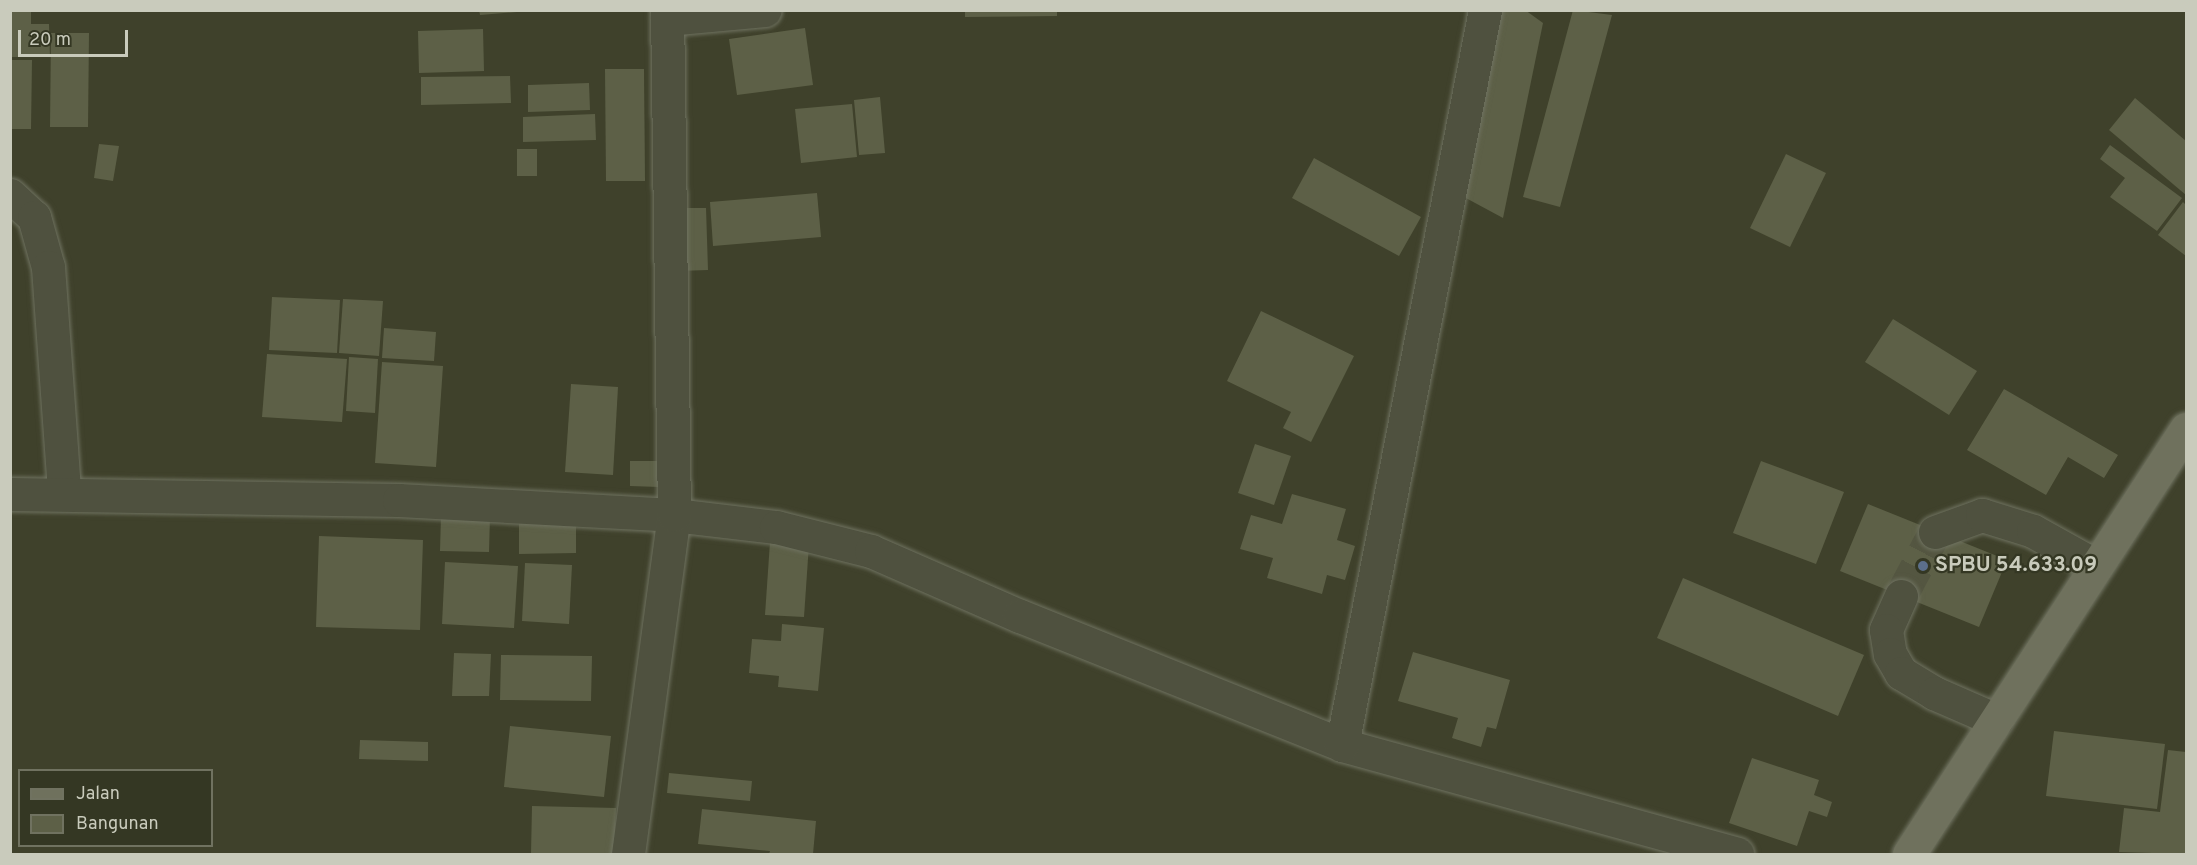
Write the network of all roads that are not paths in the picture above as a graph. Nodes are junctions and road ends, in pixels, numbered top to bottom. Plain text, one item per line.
1 (765, 10) edge
2 (1485, 10) edge
3 (667, 15) edge
4 (10, 195) edge
5 (2187, 429) edge
6 (64, 492) junction
7 (10, 494) edge
8 (674, 515) junction
9 (1935, 532) tunnel mouth
10 (2096, 566) junction
11 (1900, 596) tunnel mouth
12 (1996, 720) junction
13 (1342, 745) junction
14 (628, 855) edge
15 (1737, 855) edge
16 (1909, 855) edge

1 - 3 street
2 - 13 street
3 - 8 street
4 - 6 street
5 - 10 main road
6 - 7 street
6 - 8 street
8 - 13 street
8 - 14 street
9 - 10 street
10 - 12 main road
11 - 12 street
12 - 16 main road
13 - 15 street

